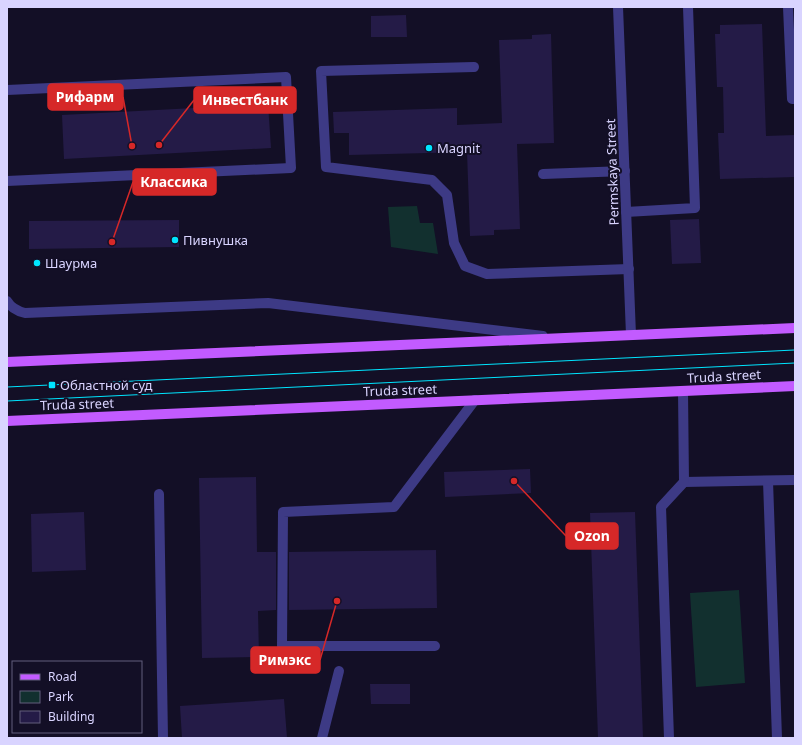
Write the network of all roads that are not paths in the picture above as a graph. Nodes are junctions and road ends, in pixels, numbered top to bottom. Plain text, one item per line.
1 (618, 7) edge
2 (688, 7) edge
3 (788, 7) edge
4 (474, 67) dead end
5 (7, 90) edge
6 (795, 99) edge
7 (625, 171) junction
8 (543, 174) dead end
9 (7, 181) edge
10 (626, 212) junction
11 (629, 269) junction
12 (7, 301) edge
13 (795, 328) edge
14 (632, 335) junction
15 (563, 338) junction
16 (7, 362) edge
17 (795, 386) edge
18 (683, 391) junction
19 (475, 400) junction
20 (7, 420) edge
21 (795, 480) edge
22 (768, 481) junction
23 (684, 482) junction
24 (159, 494) dead end
25 (435, 646) dead end
26 (339, 671) dead end
27 (163, 738) edge
28 (322, 738) edge
29 (669, 738) edge
30 (776, 738) edge

1 - 7 street, Permskaya Street
2 - 10 street
3 - 6 street
4 - 11 street
5 - 9 street
7 - 8 street
7 - 10 street, Permskaya Street
10 - 11 street, Permskaya Street
11 - 14 street, Permskaya Street
12 - 15 street
13 - 14 main road
14 - 15 main road
15 - 16 main road
17 - 18 main road, Truda street
18 - 19 main road, Truda street
18 - 23 street
19 - 20 main road, Truda street
19 - 25 street
21 - 22 street
22 - 23 street
22 - 30 street
23 - 29 street
24 - 27 street
26 - 28 street

